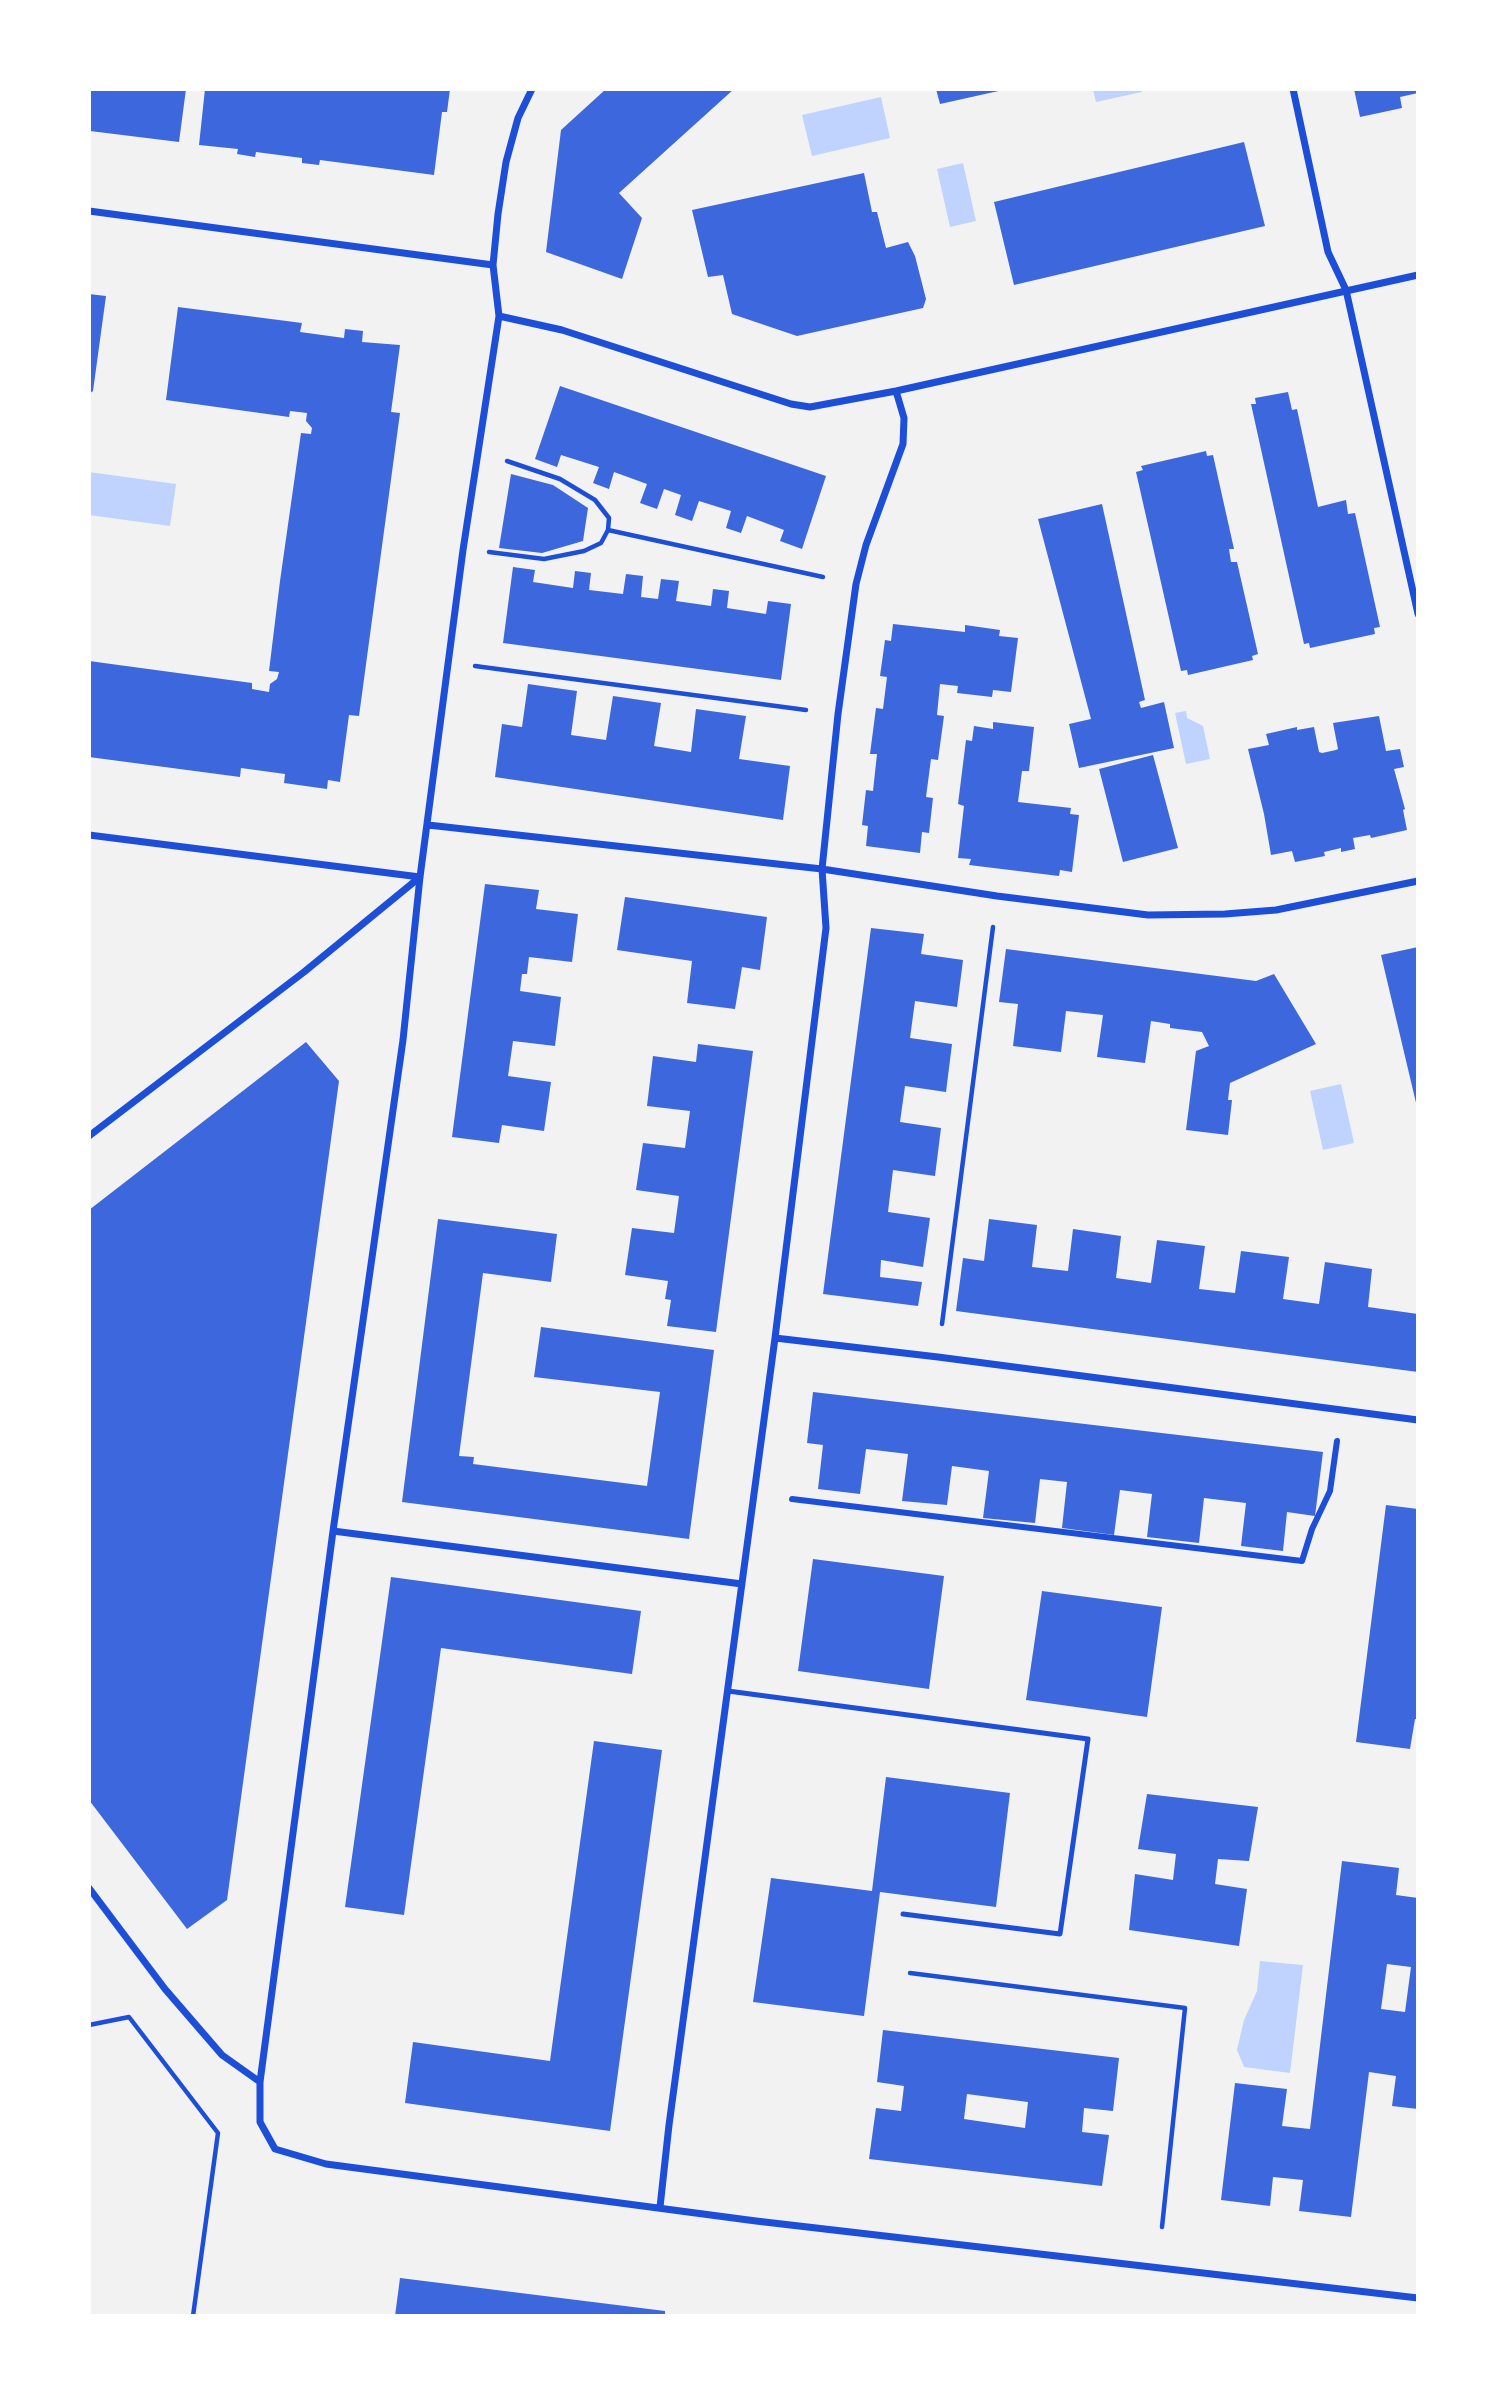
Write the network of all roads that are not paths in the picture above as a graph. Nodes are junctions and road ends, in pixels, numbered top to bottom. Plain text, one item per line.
1 (532, 89) edge
2 (1293, 89) edge
3 (89, 211) edge
4 (493, 265) junction
5 (1418, 275) edge
6 (1346, 290) junction
7 (499, 316) junction
8 (896, 391) junction
9 (1418, 614) edge
10 (428, 825) junction
11 (89, 835) edge
12 (822, 869) junction
13 (420, 877) junction
14 (1418, 881) edge
15 (89, 1136) edge
16 (775, 1338) junction
17 (1418, 1420) edge
18 (1337, 1441) dead end
19 (792, 1499) dead end
20 (334, 1531) junction
21 (742, 1584) junction
22 (728, 1691) junction
23 (89, 1888) edge
24 (903, 1914) dead end
25 (260, 2082) junction
26 (660, 2207) junction
27 (1418, 2298) edge

1 - 4 street
2 - 6 street
3 - 4 street
4 - 7 street
5 - 6 street
6 - 8 street
6 - 9 street
7 - 8 street
7 - 10 street
8 - 12 street
10 - 12 street
10 - 13 street
11 - 13 street
12 - 14 street
12 - 16 street
13 - 15 street
13 - 20 street
16 - 17 street
16 - 21 street
18 - 19 street
20 - 21 street
20 - 25 street
21 - 22 street
22 - 24 lane
22 - 26 street
23 - 25 street
25 - 26 street
26 - 27 street

